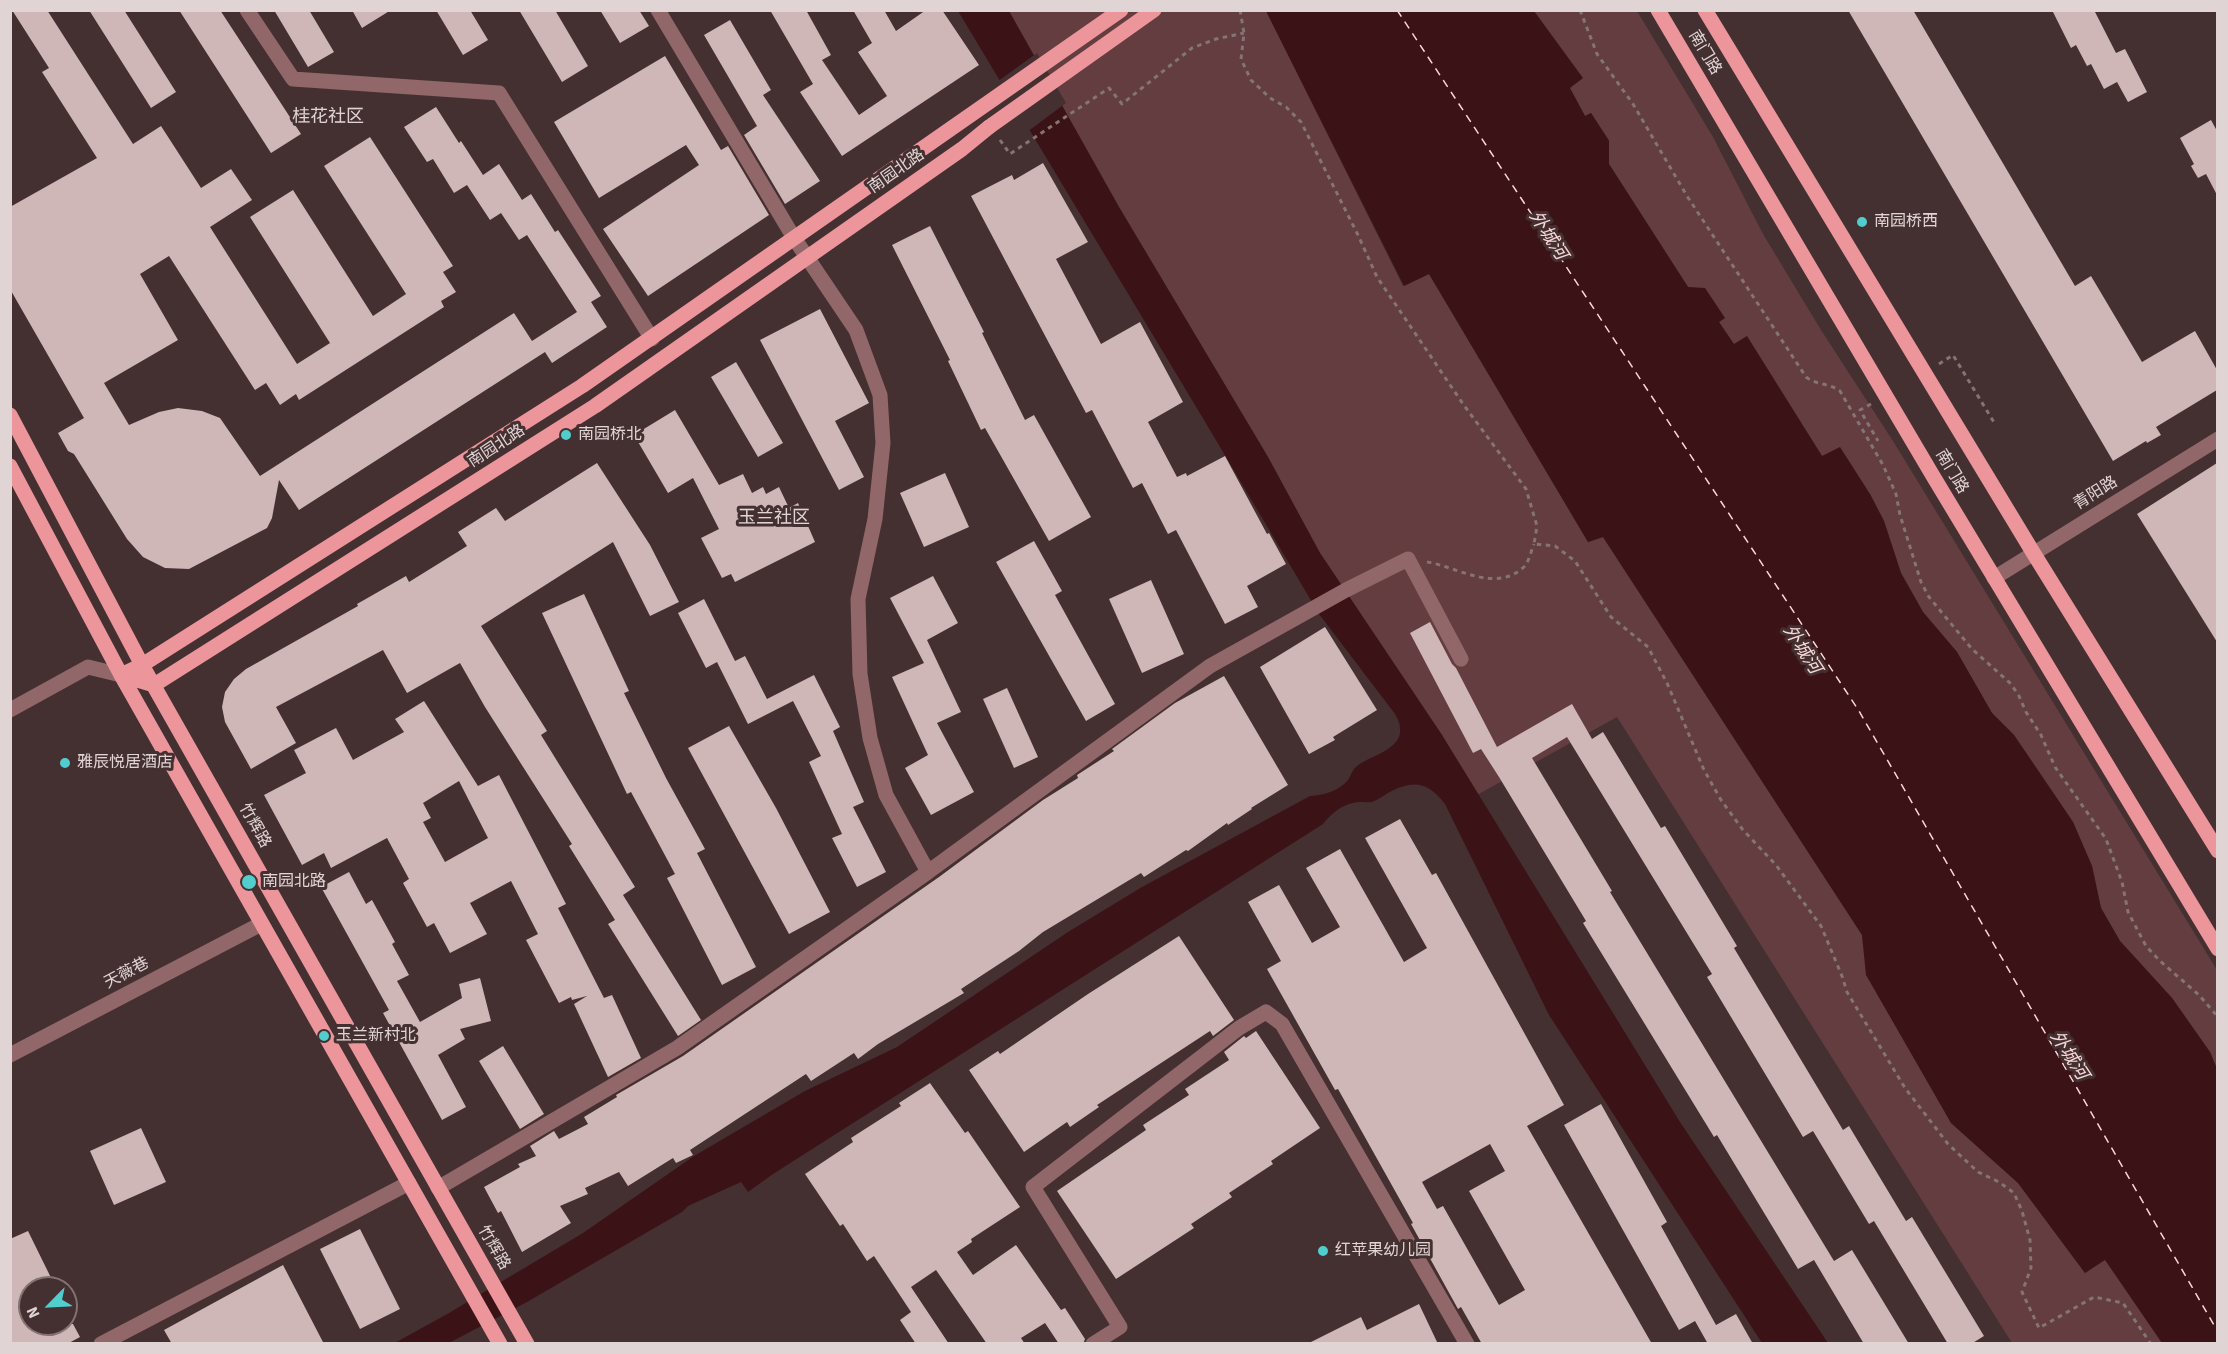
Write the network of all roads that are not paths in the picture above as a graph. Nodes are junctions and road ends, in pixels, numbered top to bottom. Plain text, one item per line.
1 (247, 10) edge
2 (658, 10) edge
3 (1121, 10) edge
4 (1154, 10) edge
5 (1658, 10) edge
6 (1706, 10) edge
7 (794, 238) junction
8 (808, 258) junction
9 (652, 339) junction
10 (10, 415) edge
11 (2217, 439) edge
12 (10, 466) edge
13 (2034, 554) junction
14 (1994, 578) junction
15 (1461, 659) dead end
16 (142, 665) junction
17 (121, 675) junction
18 (154, 685) junction
19 (10, 710) edge
20 (2217, 851) edge
21 (928, 872) junction
22 (261, 924) junction
23 (2217, 949) edge
24 (10, 1055) edge
25 (409, 1183) junction
26 (438, 1188) junction
27 (496, 1338) edge
28 (101, 1344) edge
29 (527, 1344) edge
30 (1093, 1344) edge
31 (1467, 1344) edge

1 - 9 street
2 - 7 street
3 - 7 main road, 南园北路
4 - 8 main road, 南园北路, bridge
5 - 14 main road, 南门路
6 - 13 main road, 南门路
7 - 8 street
7 - 9 main road, 南园北路
8 - 18 main road, 南园北路
8 - 21 street
9 - 16 main road, 南园北路
10 - 16 main road, 竹辉路
11 - 13 street, 青阳路
12 - 17 main road
13 - 14 street, 青阳路
13 - 20 main road, 南门路
14 - 23 main road, 南门路
15 - 21 street
16 - 17 main road, 南园北路
16 - 18 main road, 竹辉路
17 - 18 main road
17 - 19 street
17 - 22 main road
18 - 26 main road, 竹辉路
21 - 26 street
22 - 24 street, 天薇巷
22 - 25 main road
25 - 27 main road
25 - 28 street
26 - 29 main road, 竹辉路
30 - 31 street

